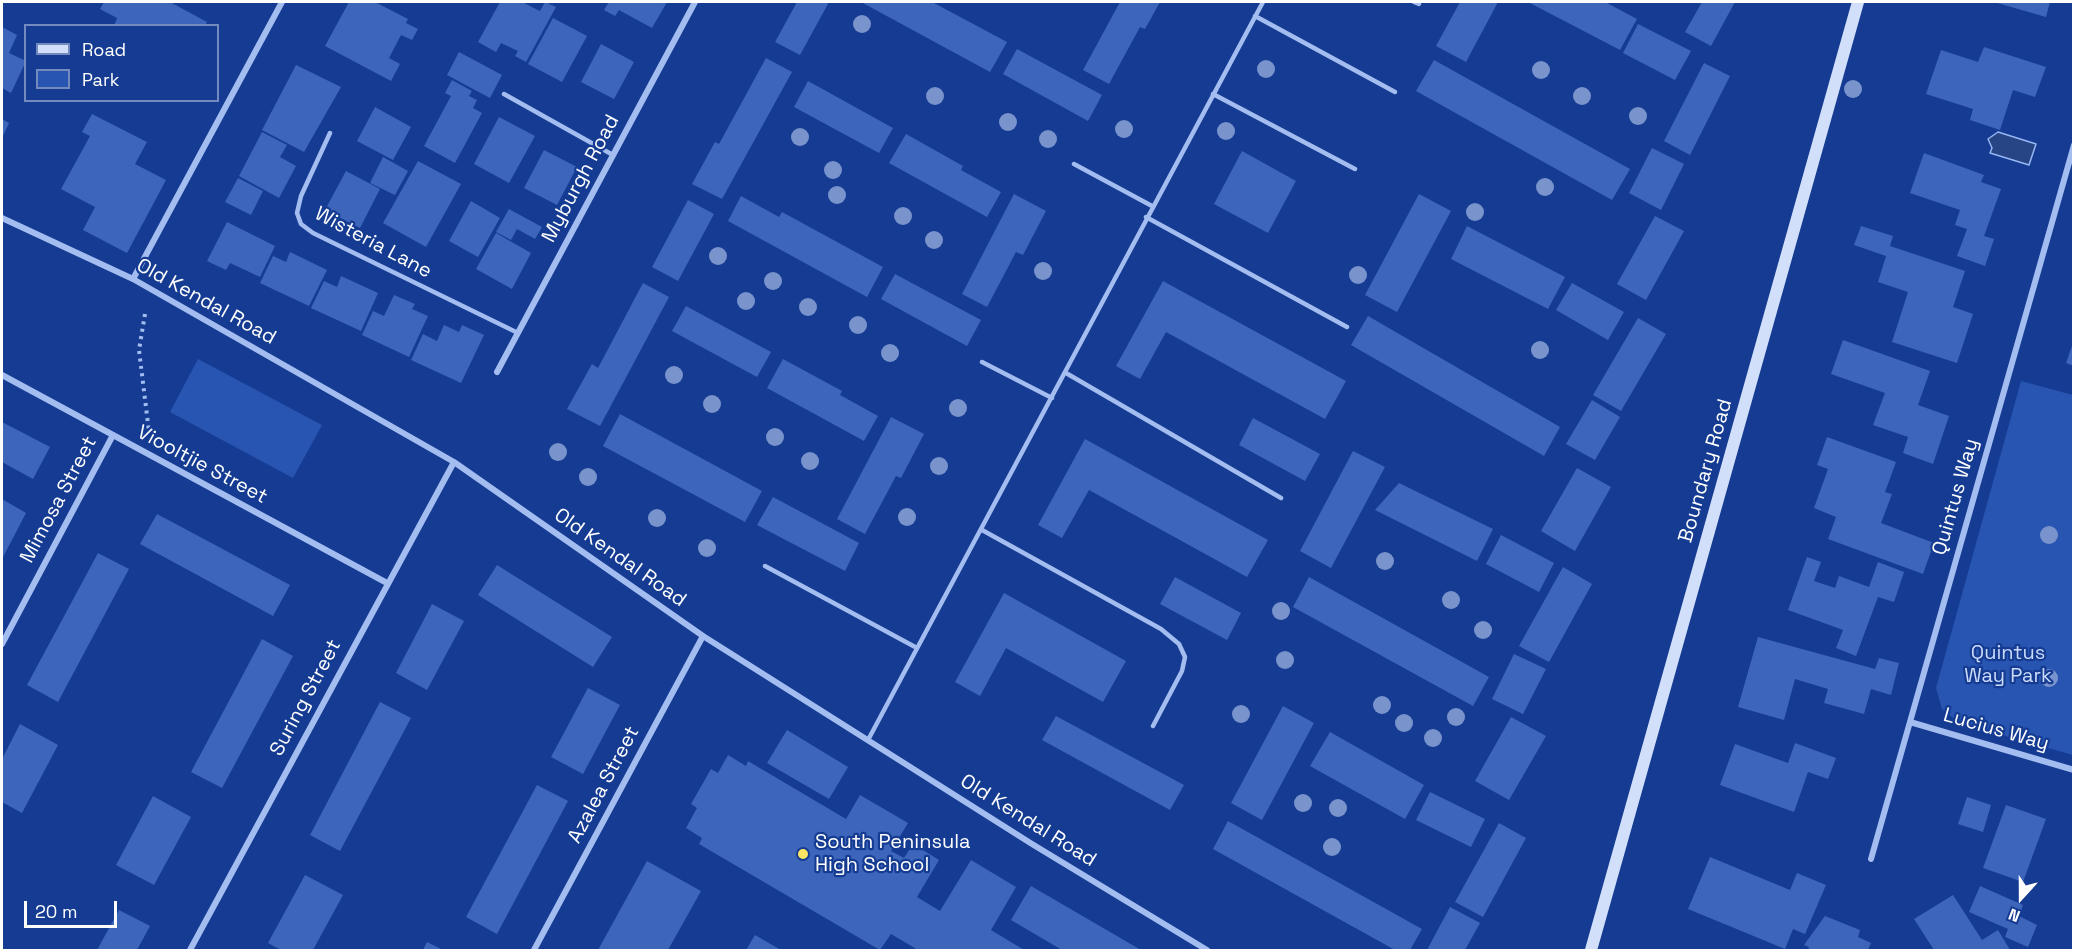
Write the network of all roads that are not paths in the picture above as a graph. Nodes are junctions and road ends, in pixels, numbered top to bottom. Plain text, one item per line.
1 (282, 2) edge
2 (694, 2) edge
3 (1263, 2) edge
4 (1858, 2) edge
5 (1255, 16) junction
6 (1395, 92) dead end
7 (504, 94) dead end
8 (1213, 94) junction
9 (330, 133) dead end
10 (2073, 145) edge
11 (613, 155) junction
12 (1074, 165) dead end
13 (1355, 169) dead end
14 (1152, 206) junction
15 (1146, 217) junction
16 (2, 218) edge
17 (133, 279) junction
18 (1347, 327) dead end
19 (518, 333) junction
20 (982, 362) dead end
21 (497, 372) dead end
22 (1066, 373) junction
23 (2, 375) edge
24 (1052, 399) junction
25 (113, 435) junction
26 (454, 462) junction
27 (1281, 498) dead end
28 (981, 530) junction
29 (765, 566) dead end
30 (387, 583) junction
31 (703, 636) junction
32 (2, 644) edge
33 (917, 648) junction
34 (1910, 722) junction
35 (1153, 726) dead end
36 (868, 740) junction
37 (2073, 770) edge
38 (1870, 859) dead end
39 (190, 951) edge
40 (534, 951) edge
41 (1207, 951) edge
42 (1591, 951) edge

1 - 17 street
2 - 11 street, Myburgh Road
3 - 5 lane
4 - 42 street, Boundary Road
5 - 6 lane
5 - 8 lane
7 - 11 lane
8 - 13 lane
8 - 14 lane
9 - 19 lane, Wisteria Lane
10 - 34 street, Quintus Way
11 - 19 street, Myburgh Road
12 - 14 lane
14 - 15 lane
15 - 18 lane
15 - 22 lane
16 - 17 street, Old Kendal Road
17 - 26 street, Old Kendal Road
19 - 21 street, Myburgh Road
20 - 24 lane
22 - 24 lane
22 - 27 lane
23 - 25 street, Viooltjie Street
24 - 28 lane
25 - 30 street, Viooltjie Street
25 - 32 street, Mimosa Street
26 - 30 street, Suring Street
26 - 31 street, Old Kendal Road
28 - 33 lane
28 - 35 lane
29 - 33 lane
30 - 39 street, Suring Street
31 - 36 street, Old Kendal Road
31 - 40 street, Azalea Street
33 - 36 lane
34 - 37 street, Lucius Way
34 - 38 street, Quintus Way
36 - 41 street, Old Kendal Road

